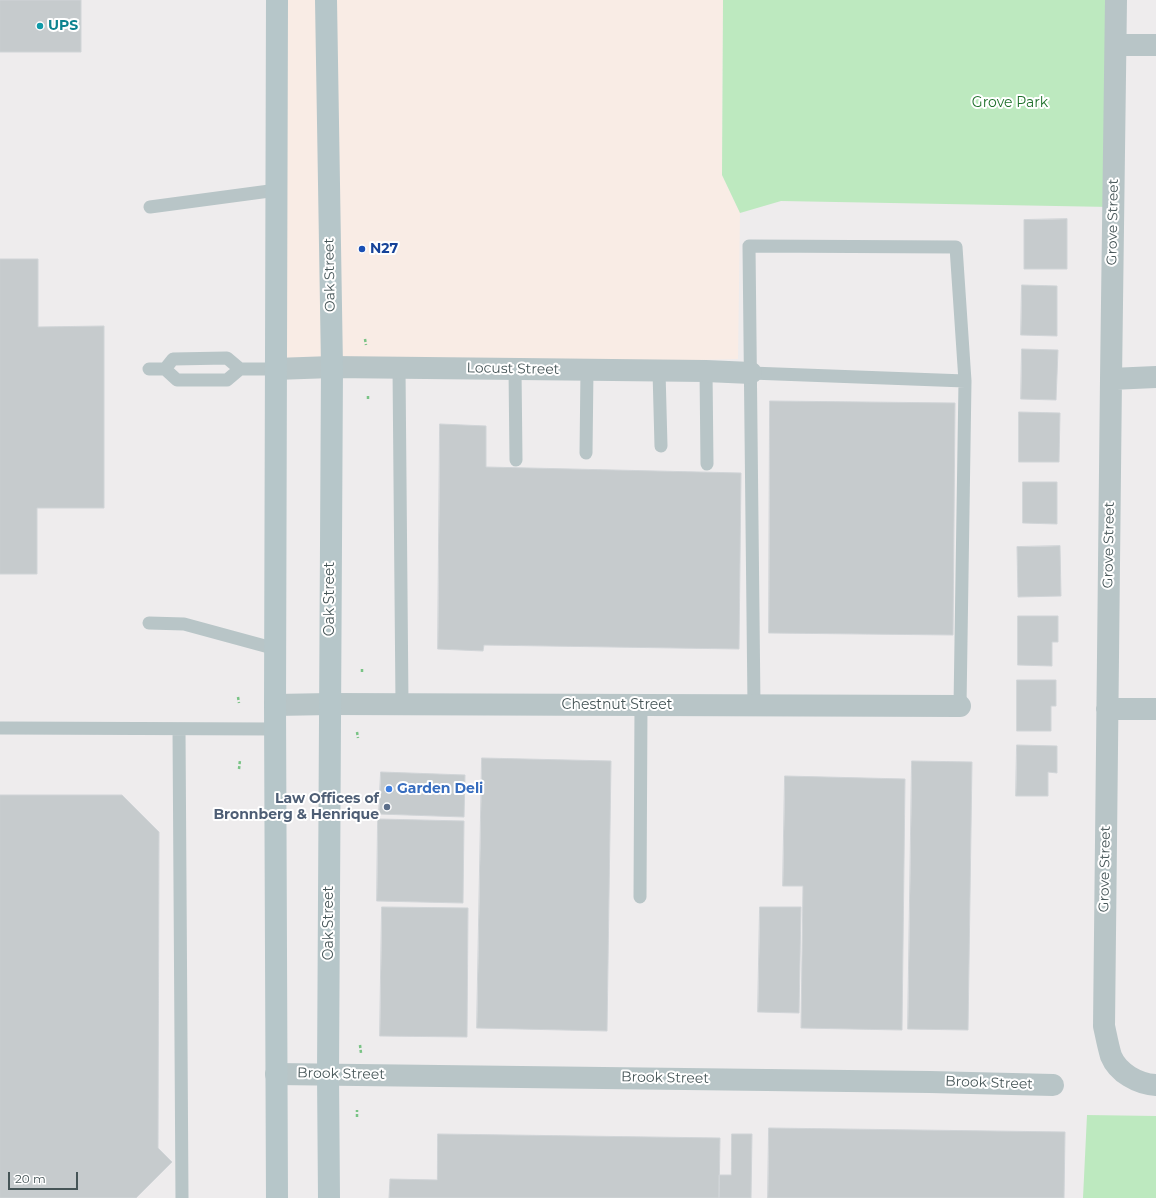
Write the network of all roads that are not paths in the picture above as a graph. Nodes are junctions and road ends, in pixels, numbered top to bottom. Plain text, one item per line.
1 (277, 0) edge
2 (326, 0) edge
3 (1116, 0) edge
4 (1116, 45) junction
5 (1156, 45) edge
6 (277, 190) junction
7 (150, 207) dead end
8 (332, 367) junction
9 (399, 368) junction
10 (149, 369) dead end
11 (165, 369) junction
12 (240, 369) junction
13 (275, 369) junction
14 (515, 369) junction
15 (587, 370) junction
16 (659, 371) junction
17 (706, 372) junction
18 (750, 373) junction
19 (1156, 377) edge
20 (1111, 379) junction
21 (965, 381) junction
22 (661, 446) dead end
23 (586, 453) dead end
24 (516, 460) dead end
25 (706, 464) dead end
26 (148, 623) dead end
27 (276, 650) junction
28 (330, 704) junction
29 (402, 704) junction
30 (275, 705) junction
31 (641, 705) junction
32 (754, 706) junction
33 (960, 706) joint
34 (1107, 709) junction
35 (1156, 709) edge
36 (0, 728) edge
37 (179, 729) junction
38 (275, 729) junction
39 (640, 897) dead end
40 (276, 1074) junction
41 (328, 1074) junction
42 (1054, 1085) dead end
43 (1156, 1085) edge
44 (182, 1198) edge
45 (277, 1198) edge
46 (329, 1198) edge

1 - 6 street
2 - 8 street, Oak Street
3 - 4 street, Grove Street
4 - 5 street
4 - 20 street, Grove Street
6 - 7 lane
6 - 13 street
8 - 9 street, Locust Street
8 - 13 street, Locust Street
8 - 28 street, Oak Street
9 - 14 street, Locust Street
9 - 29 lane
10 - 11 lane
11 - 12 lane
11 - 12 lane
12 - 13 lane
13 - 27 street
14 - 15 street, Locust Street
14 - 24 lane
15 - 16 street, Locust Street
15 - 23 lane
16 - 17 street, Locust Street
16 - 22 lane
17 - 18 street, Locust Street
17 - 25 lane
18 - 21 lane
18 - 21 lane
18 - 32 lane
19 - 20 street
20 - 34 street, Grove Street
21 - 33 lane
26 - 27 lane
27 - 30 street
28 - 29 street, Chestnut Street
28 - 30 street, Chestnut Street
28 - 41 street, Oak Street
29 - 31 street, Chestnut Street
30 - 38 street
31 - 32 street, Chestnut Street
31 - 39 lane
32 - 33 street, Chestnut Street
34 - 35 street
34 - 43 street, Grove Street
36 - 37 lane
37 - 38 lane
37 - 44 lane
38 - 40 street
40 - 41 street, Brook Street
40 - 45 street
41 - 42 street, Brook Street
41 - 46 street, Oak Street

